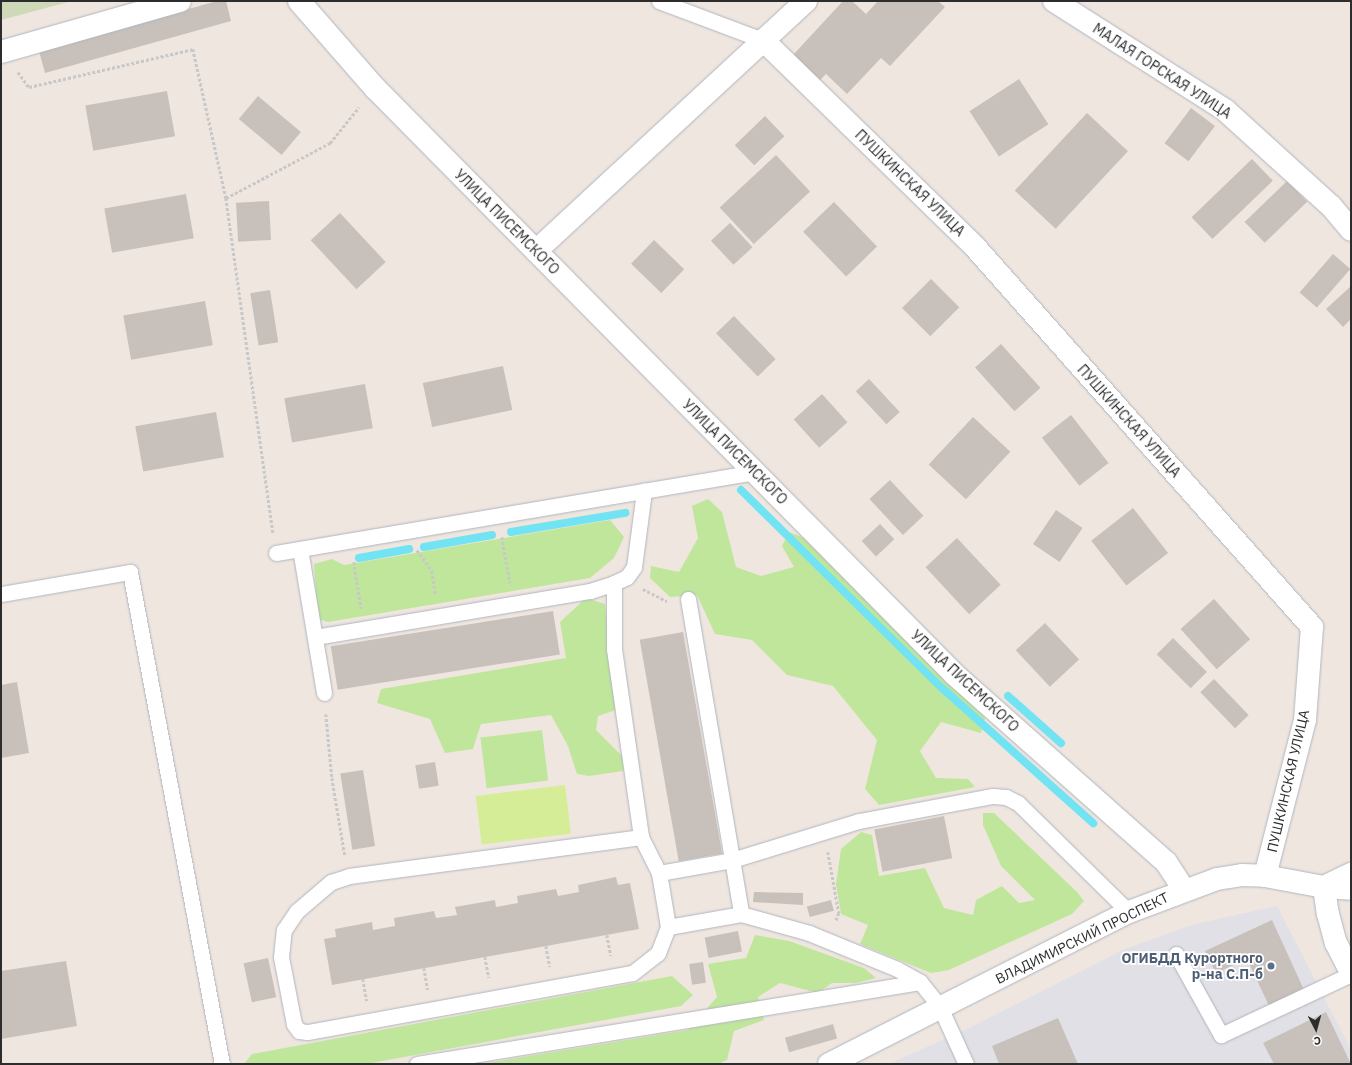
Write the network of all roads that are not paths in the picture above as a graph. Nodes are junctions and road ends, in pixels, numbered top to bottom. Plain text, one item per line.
1 (180, 1) edge
2 (299, 1) edge
3 (659, 1) edge
4 (806, 1) edge
5 (1054, 1) edge
6 (763, 40) junction
7 (2, 52) edge
8 (1351, 230) edge
9 (536, 251) junction
10 (756, 472) junction
11 (644, 491) junction
12 (300, 549) junction
13 (276, 553) road end
14 (620, 580) junction
15 (1, 594) edge
16 (689, 606) road end
17 (315, 637) junction
18 (324, 693) road end
19 (641, 838) junction
20 (732, 860) junction
21 (659, 873) junction
22 (1351, 874) edge
23 (1264, 876) junction
24 (1324, 887) junction
25 (1351, 889) edge
26 (1184, 890) junction
27 (1129, 912) junction
28 (741, 914) junction
29 (668, 927) junction
30 (1176, 954) dead end
31 (1351, 974) edge
32 (920, 982) junction
33 (940, 1007) junction
34 (222, 1064) edge
35 (417, 1064) edge
36 (829, 1064) edge
37 (966, 1064) edge

1 - 7 street
2 - 9 street, УЛИЦА ПИСЕМСКОГО
3 - 6 lane
4 - 6 street
5 - 8 street, МАЛАЯ ГОРСКАЯ УЛИЦА
6 - 9 street
6 - 23 street, ПУШКИНСКАЯ УЛИЦА
9 - 10 street, УЛИЦА ПИСЕМСКОГО
10 - 11 lane
10 - 26 street, УЛИЦА ПИСЕМСКОГО
11 - 12 lane
11 - 14 lane
12 - 13 lane
12 - 17 lane
14 - 17 lane
14 - 19 lane
15 - 34 lane
16 - 20 lane
17 - 18 lane
19 - 21 lane
19 - 29 lane
20 - 21 lane
20 - 27 lane
20 - 28 lane
21 - 29 lane
22 - 24 street
23 - 24 street, ВЛАДИМИРСКИЙ ПРОСПЕКТ
23 - 26 street, ВЛАДИМИРСКИЙ ПРОСПЕКТ
24 - 25 street, ВЛАДИМИРСКИЙ ПРОСПЕКТ
24 - 31 street
26 - 27 street, ВЛАДИМИРСКИЙ ПРОСПЕКТ
27 - 33 street, ВЛАДИМИРСКИЙ ПРОСПЕКТ
28 - 29 lane
28 - 32 lane
30 - 31 lane
32 - 33 lane
32 - 35 lane
33 - 36 street, ВЛАДИМИРСКИЙ ПРОСПЕКТ
33 - 37 lane

